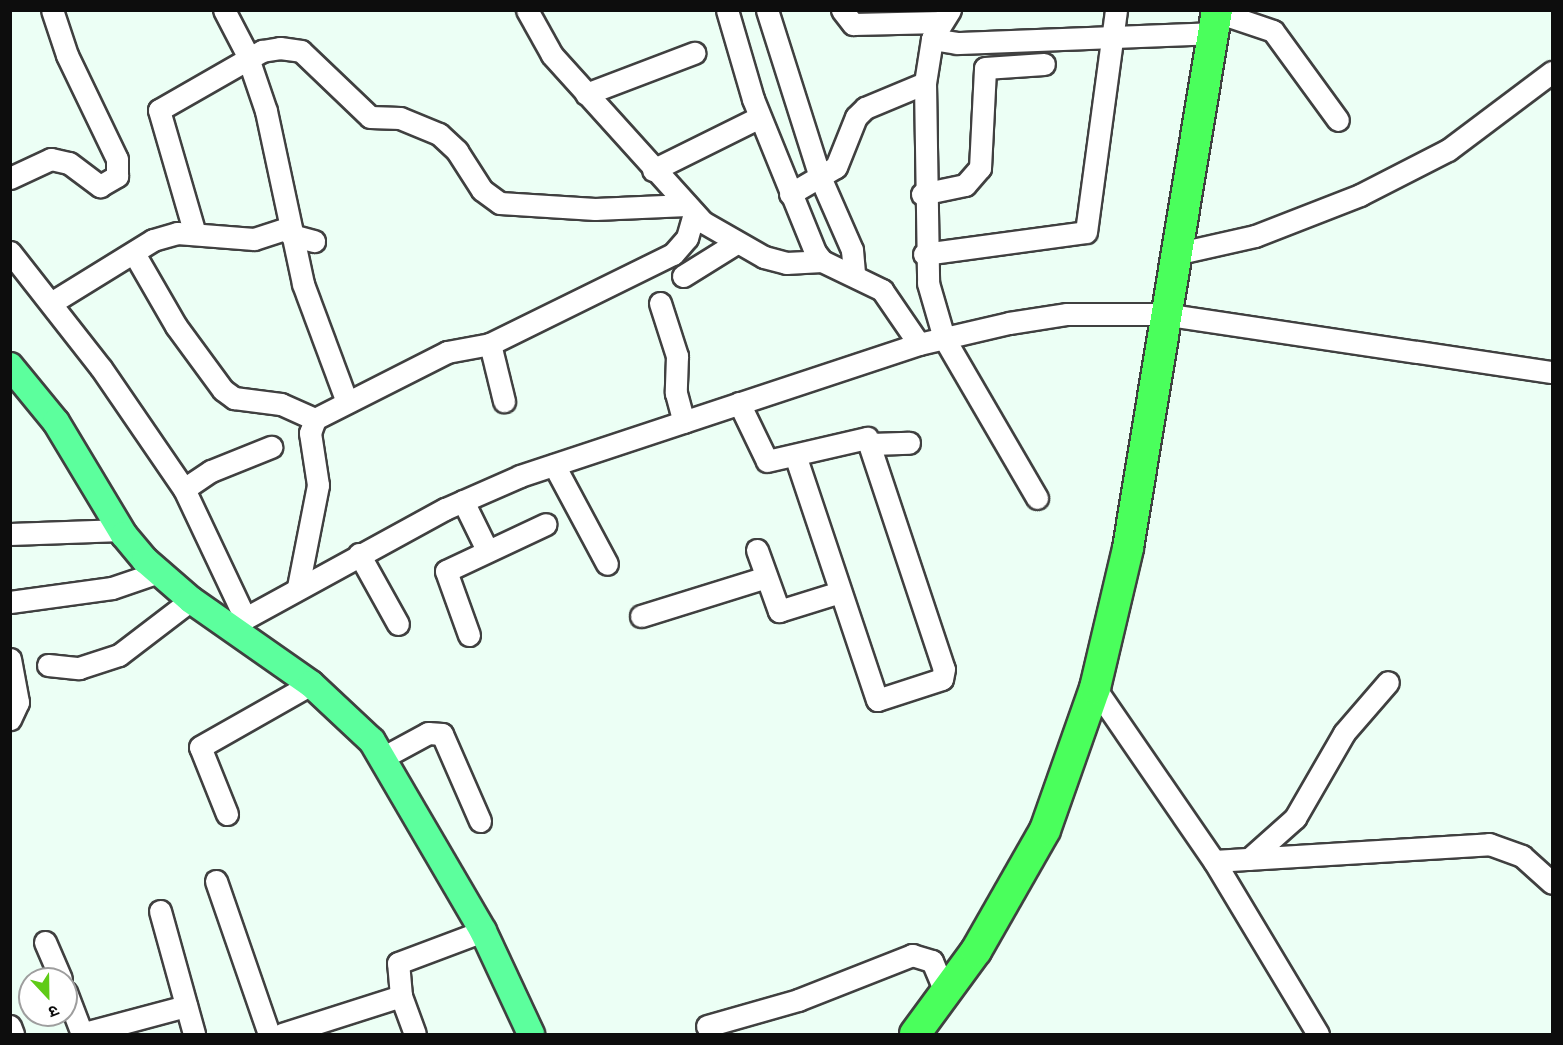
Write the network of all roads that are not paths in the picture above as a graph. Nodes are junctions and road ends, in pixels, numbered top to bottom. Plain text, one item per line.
1 (52, 10) edge
2 (224, 10) edge
3 (527, 10) edge
4 (727, 10) edge
5 (766, 10) edge
6 (842, 10) edge
7 (1116, 10) edge
8 (1216, 19) edge
9 (941, 24) edge
10 (1113, 34) junction
11 (694, 52) dead end
12 (250, 60) junction
13 (1044, 64) dead end
14 (1547, 76) edge
15 (925, 83) junction
16 (586, 94) junction
17 (760, 117) junction
18 (1338, 120) dead end
19 (653, 170) junction
20 (820, 177) junction
21 (10, 178) edge
22 (790, 194) junction
23 (922, 194) junction
24 (690, 209) junction
25 (291, 231) junction
26 (195, 234) junction
27 (314, 241) dead end
28 (736, 243) junction
29 (10, 252) edge
30 (924, 254) junction
31 (135, 255) junction
32 (1175, 255) junction
33 (822, 261) junction
34 (854, 274) junction
35 (683, 276) dead end
36 (51, 303) junction
37 (660, 303) dead end
38 (1163, 314) junction
39 (944, 338) junction
40 (490, 344) junction
41 (919, 344) junction
42 (10, 366) edge
43 (1552, 372) edge
44 (504, 401) dead end
45 (347, 402) junction
46 (739, 403) junction
47 (315, 419) junction
48 (684, 422) junction
49 (909, 443) dead end
50 (871, 444) junction
51 (271, 447) dead end
52 (795, 455) junction
53 (554, 465) junction
54 (184, 489) junction
55 (1036, 498) dead end
56 (463, 501) junction
57 (546, 524) dead end
58 (122, 530) junction
59 (10, 534) edge
60 (487, 550) junction
61 (757, 550) dead end
62 (359, 554) junction
63 (607, 564) dead end
64 (159, 572) junction
65 (766, 578) junction
66 (298, 586) junction
67 (840, 592) junction
68 (191, 600) junction
69 (10, 602) edge
70 (641, 616) dead end
71 (239, 621) junction
72 (398, 624) dead end
73 (469, 635) dead end
74 (10, 659) edge
75 (48, 665) dead end
76 (1389, 682) dead end
77 (311, 684) junction
78 (1095, 688) junction
79 (10, 719) edge
80 (382, 758) junction
81 (227, 814) dead end
82 (480, 821) dead end
83 (1249, 859) junction
84 (1214, 861) junction
85 (216, 880) dead end
86 (1552, 884) edge
87 (160, 911) dead end
88 (483, 932) junction
89 (45, 942) dead end
90 (56, 967) edge
91 (945, 991) junction
92 (401, 996) junction
93 (186, 1006) junction
94 (10, 1026) edge
95 (335, 1026) edge
96 (707, 1026) dead end
97 (82, 1034) edge
98 (14, 1035) edge
99 (194, 1035) edge
100 (269, 1035) edge
101 (282, 1035) edge
102 (415, 1035) edge
103 (531, 1035) edge
104 (915, 1035) edge
105 (1318, 1035) edge

1 - 21 street
2 - 12 street
3 - 16 street
4 - 17 street
5 - 20 street
6 - 9 street
7 - 10 street
8 - 10 street
8 - 18 street
8 - 32 highway
9 - 10 street
9 - 15 street
10 - 30 street
11 - 16 street
12 - 24 street
12 - 25 street
12 - 26 street
13 - 23 street
14 - 32 street
15 - 20 street
15 - 23 street
16 - 19 street
17 - 19 street
17 - 22 street
19 - 24 street
20 - 22 street
20 - 34 street
22 - 33 street
23 - 30 street
24 - 28 street
24 - 40 street
25 - 26 street
25 - 27 street
25 - 45 street
26 - 31 street
28 - 33 street
28 - 35 street
29 - 36 street
30 - 39 street
31 - 36 street
31 - 47 street
32 - 38 highway
33 - 34 street
34 - 41 street
36 - 54 street
37 - 48 street
38 - 39 street
38 - 43 street
38 - 78 highway
39 - 41 street
39 - 55 street
40 - 44 street
40 - 45 street
41 - 46 street
42 - 58 main road
45 - 47 street
46 - 48 street
46 - 52 street
47 - 66 street
48 - 53 street
49 - 50 street
50 - 52 street
50 - 67 street
51 - 54 street
52 - 67 street
53 - 56 street
53 - 63 street
54 - 71 street
56 - 60 street
56 - 62 street
57 - 60 street
58 - 59 street
58 - 64 main road
60 - 73 street
61 - 65 street
62 - 66 street
62 - 72 street
64 - 68 main road
64 - 69 street
65 - 67 street
65 - 70 street
66 - 71 street
68 - 71 main road
68 - 75 street
71 - 77 main road
74 - 79 street
76 - 83 street
77 - 80 main road
77 - 81 street
78 - 84 street
78 - 91 highway
80 - 82 street
80 - 88 main road
83 - 84 street
83 - 86 street
84 - 105 street
85 - 100 street
87 - 93 street
88 - 92 street
88 - 103 main road
89 - 90 street
91 - 96 street
91 - 104 highway
92 - 95 street
92 - 102 street
93 - 97 street
93 - 99 street
94 - 98 street
95 - 101 street

